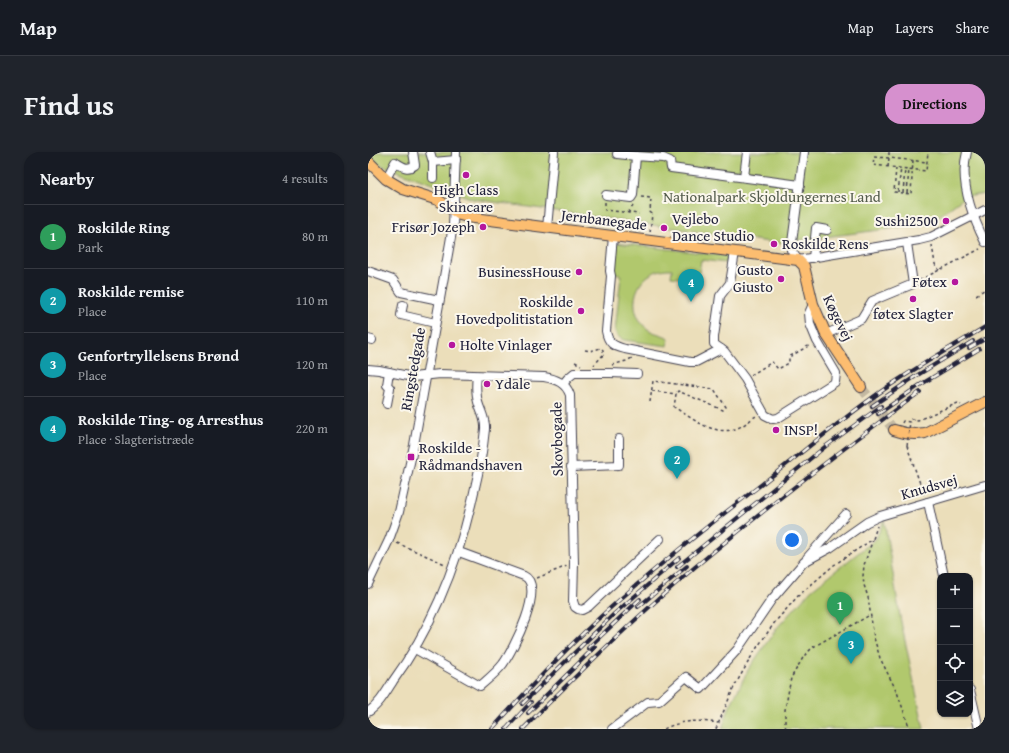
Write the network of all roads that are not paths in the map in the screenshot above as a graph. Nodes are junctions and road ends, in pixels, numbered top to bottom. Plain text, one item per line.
1 (413, 152) edge
2 (430, 152) edge
3 (554, 152) edge
4 (747, 152) edge
5 (804, 152) edge
6 (967, 152) edge
7 (617, 154) dead end
8 (663, 155) edge
9 (456, 156) edge
10 (636, 156) junction
11 (368, 161) edge
12 (433, 162) junction
13 (744, 177) junction
14 (433, 178) dead end
15 (386, 179) junction
16 (800, 184) junction
17 (606, 195) road end
18 (985, 210) edge
19 (453, 211) junction
20 (973, 216) junction
21 (547, 228) junction
22 (827, 230) dead end
23 (613, 236) junction
24 (984, 236) edge
25 (907, 243) junction
26 (735, 252) junction
27 (813, 258) junction
28 (798, 260) junction
29 (368, 271) edge
30 (439, 300) junction
31 (813, 304) junction
32 (403, 305) dead end
33 (435, 322) junction
34 (826, 334) junction
35 (721, 349) junction
36 (368, 369) edge
37 (390, 372) junction
38 (637, 374) dead end
39 (426, 375) junction
40 (477, 376) junction
41 (563, 384) junction
42 (861, 387) tunnel mouth
43 (985, 402) edge
44 (387, 404) dead end
45 (894, 430) tunnel mouth
46 (619, 439) dead end
47 (571, 467) junction
48 (985, 485) edge
49 (928, 502) junction
50 (846, 514) dead end
51 (660, 539) dead end
52 (459, 552) junction
53 (804, 562) junction
54 (943, 573) edge
55 (368, 584) edge
56 (415, 649) junction
57 (973, 703) edge
58 (368, 712) edge
59 (612, 729) edge
60 (979, 729) edge

1 - 15 street
2 - 12 street
3 - 21 street
4 - 13 street
5 - 16 street
6 - 20 street
7 - 10 street
8 - 10 street
8 - 13 street
9 - 12 street
9 - 19 street, Ringstedgade
10 - 17 street
11 - 15 main road, Jernbanegade
12 - 14 street
13 - 16 street
15 - 19 main road, Jernbanegade
16 - 28 street
18 - 20 street, Jernbanegade
19 - 21 main road, Jernbanegade
19 - 30 street, Ringstedgade
20 - 24 street
20 - 25 street, Jernbanegade
21 - 23 main road, Jernbanegade
22 - 27 street
23 - 26 main road, Jernbanegade
23 - 35 street
25 - 27 street, Jernbanegade
25 - 34 street
26 - 28 main road, Jernbanegade
26 - 35 street
27 - 28 street, Jernbanegade
28 - 31 main road, Køgevej
29 - 30 street
30 - 33 street, Ringstedgade
31 - 34 main road, Køgevej
31 - 35 street
32 - 33 street
33 - 39 street, Ringstedgade
34 - 42 main road, Køgevej
36 - 37 street, Skovbogade
37 - 39 street, Skovbogade
37 - 44 street
38 - 41 street
39 - 40 street, Skovbogade
39 - 55 street, Ringstedgade
40 - 41 street, Skovbogade
40 - 52 street
41 - 47 street, Skovbogade
43 - 45 main road
46 - 47 street
47 - 51 street, Skovbogade
48 - 49 street, Knudsvej
49 - 53 street, Knudsvej
49 - 54 street
50 - 53 street
52 - 56 street
52 - 56 street
53 - 59 street
56 - 58 street
57 - 60 street

